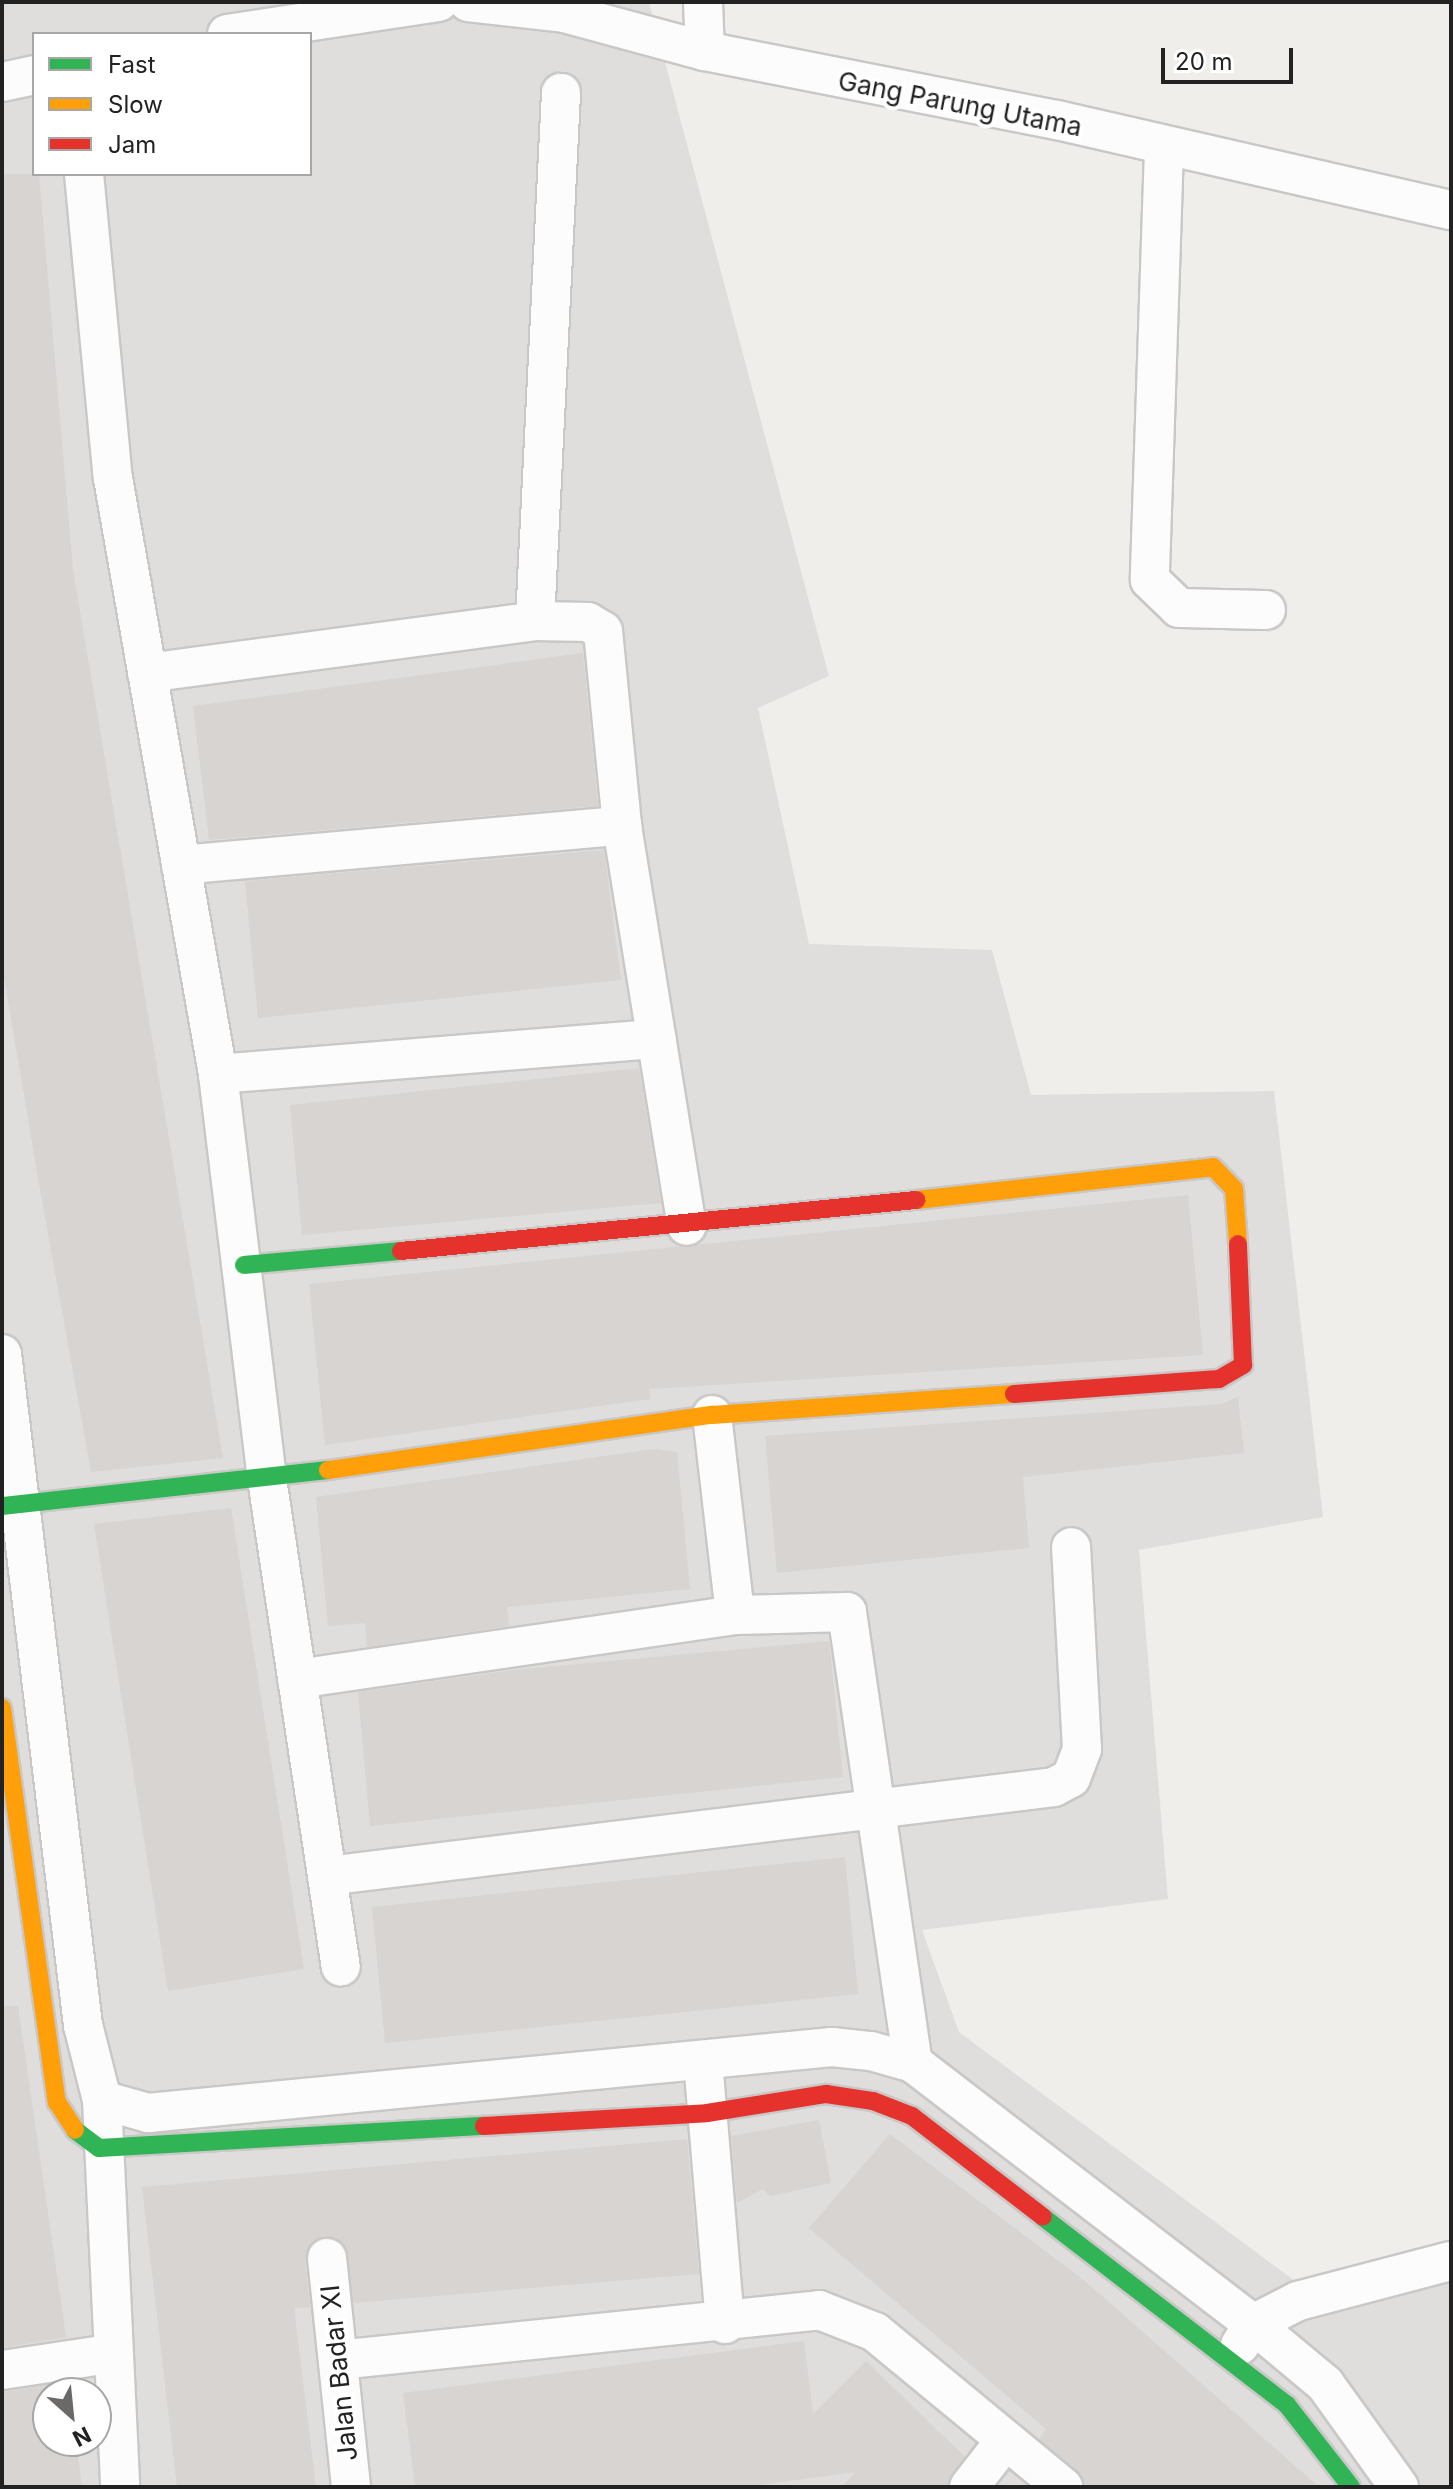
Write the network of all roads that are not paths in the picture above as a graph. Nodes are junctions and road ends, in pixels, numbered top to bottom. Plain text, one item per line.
1 (439, 2) edge
2 (468, 2) edge
3 (703, 2) edge
4 (240, 32) edge
5 (705, 51) junction
6 (32, 75) edge
7 (2, 82) edge
8 (561, 93) dead end
9 (1164, 149) junction
10 (84, 176) edge
11 (1451, 210) edge
12 (1266, 610) dead end
13 (535, 621) junction
14 (147, 673) junction
15 (622, 826) junction
16 (181, 865) junction
17 (657, 1039) junction
18 (218, 1074) junction
19 (687, 1226) junction
20 (244, 1265) junction
21 (2, 1354) edge
22 (712, 1415) junction
23 (267, 1479) junction
24 (12, 1505) edge
25 (1071, 1547) dead end
26 (735, 1615) junction
27 (297, 1679) junction
28 (2, 1708) edge
29 (4, 1743) edge
30 (881, 1813) junction
31 (327, 1876) junction
32 (341, 1966) dead end
33 (703, 2061) junction
34 (913, 2063) junction
35 (102, 2100) junction
36 (707, 2113) junction
37 (99, 2148) junction
38 (327, 2258) dead end
39 (1451, 2261) edge
40 (725, 2324) junction
41 (1253, 2324) junction
42 (109, 2354) junction
43 (338, 2360) junction
44 (1230, 2360) junction
45 (2, 2370) edge
46 (1005, 2441) junction
47 (120, 2487) edge
48 (351, 2487) edge
49 (969, 2487) edge
50 (1063, 2487) edge
51 (1351, 2487) edge
52 (1399, 2487) edge

1 - 4 street
2 - 5 street, Gang Parung Utama
3 - 5 street
5 - 9 street, Gang Parung Utama
6 - 7 street
8 - 13 street
9 - 11 street, Gang Parung Utama
9 - 12 street
10 - 14 street
13 - 14 street
13 - 15 street
14 - 16 street
15 - 16 street
15 - 17 street
16 - 18 street
17 - 18 street
17 - 19 street
18 - 20 street
19 - 20 street
19 - 22 street
20 - 23 street
21 - 24 street
22 - 23 street
22 - 26 street
23 - 24 street
23 - 27 street
24 - 35 street
25 - 30 street
26 - 27 street
26 - 30 street
27 - 31 street
28 - 29 street
29 - 37 street
30 - 31 street
30 - 34 street
31 - 32 street
33 - 34 street
33 - 35 street
33 - 36 street
34 - 41 street
35 - 37 street
36 - 37 street
36 - 40 street
36 - 44 street
37 - 42 street
38 - 43 street, Jalan Badar XI
39 - 41 street
40 - 43 street
40 - 46 street
41 - 44 street
41 - 52 street
42 - 45 street
42 - 47 street
43 - 48 street, Jalan Badar XI
44 - 51 street
46 - 49 street
46 - 50 street

